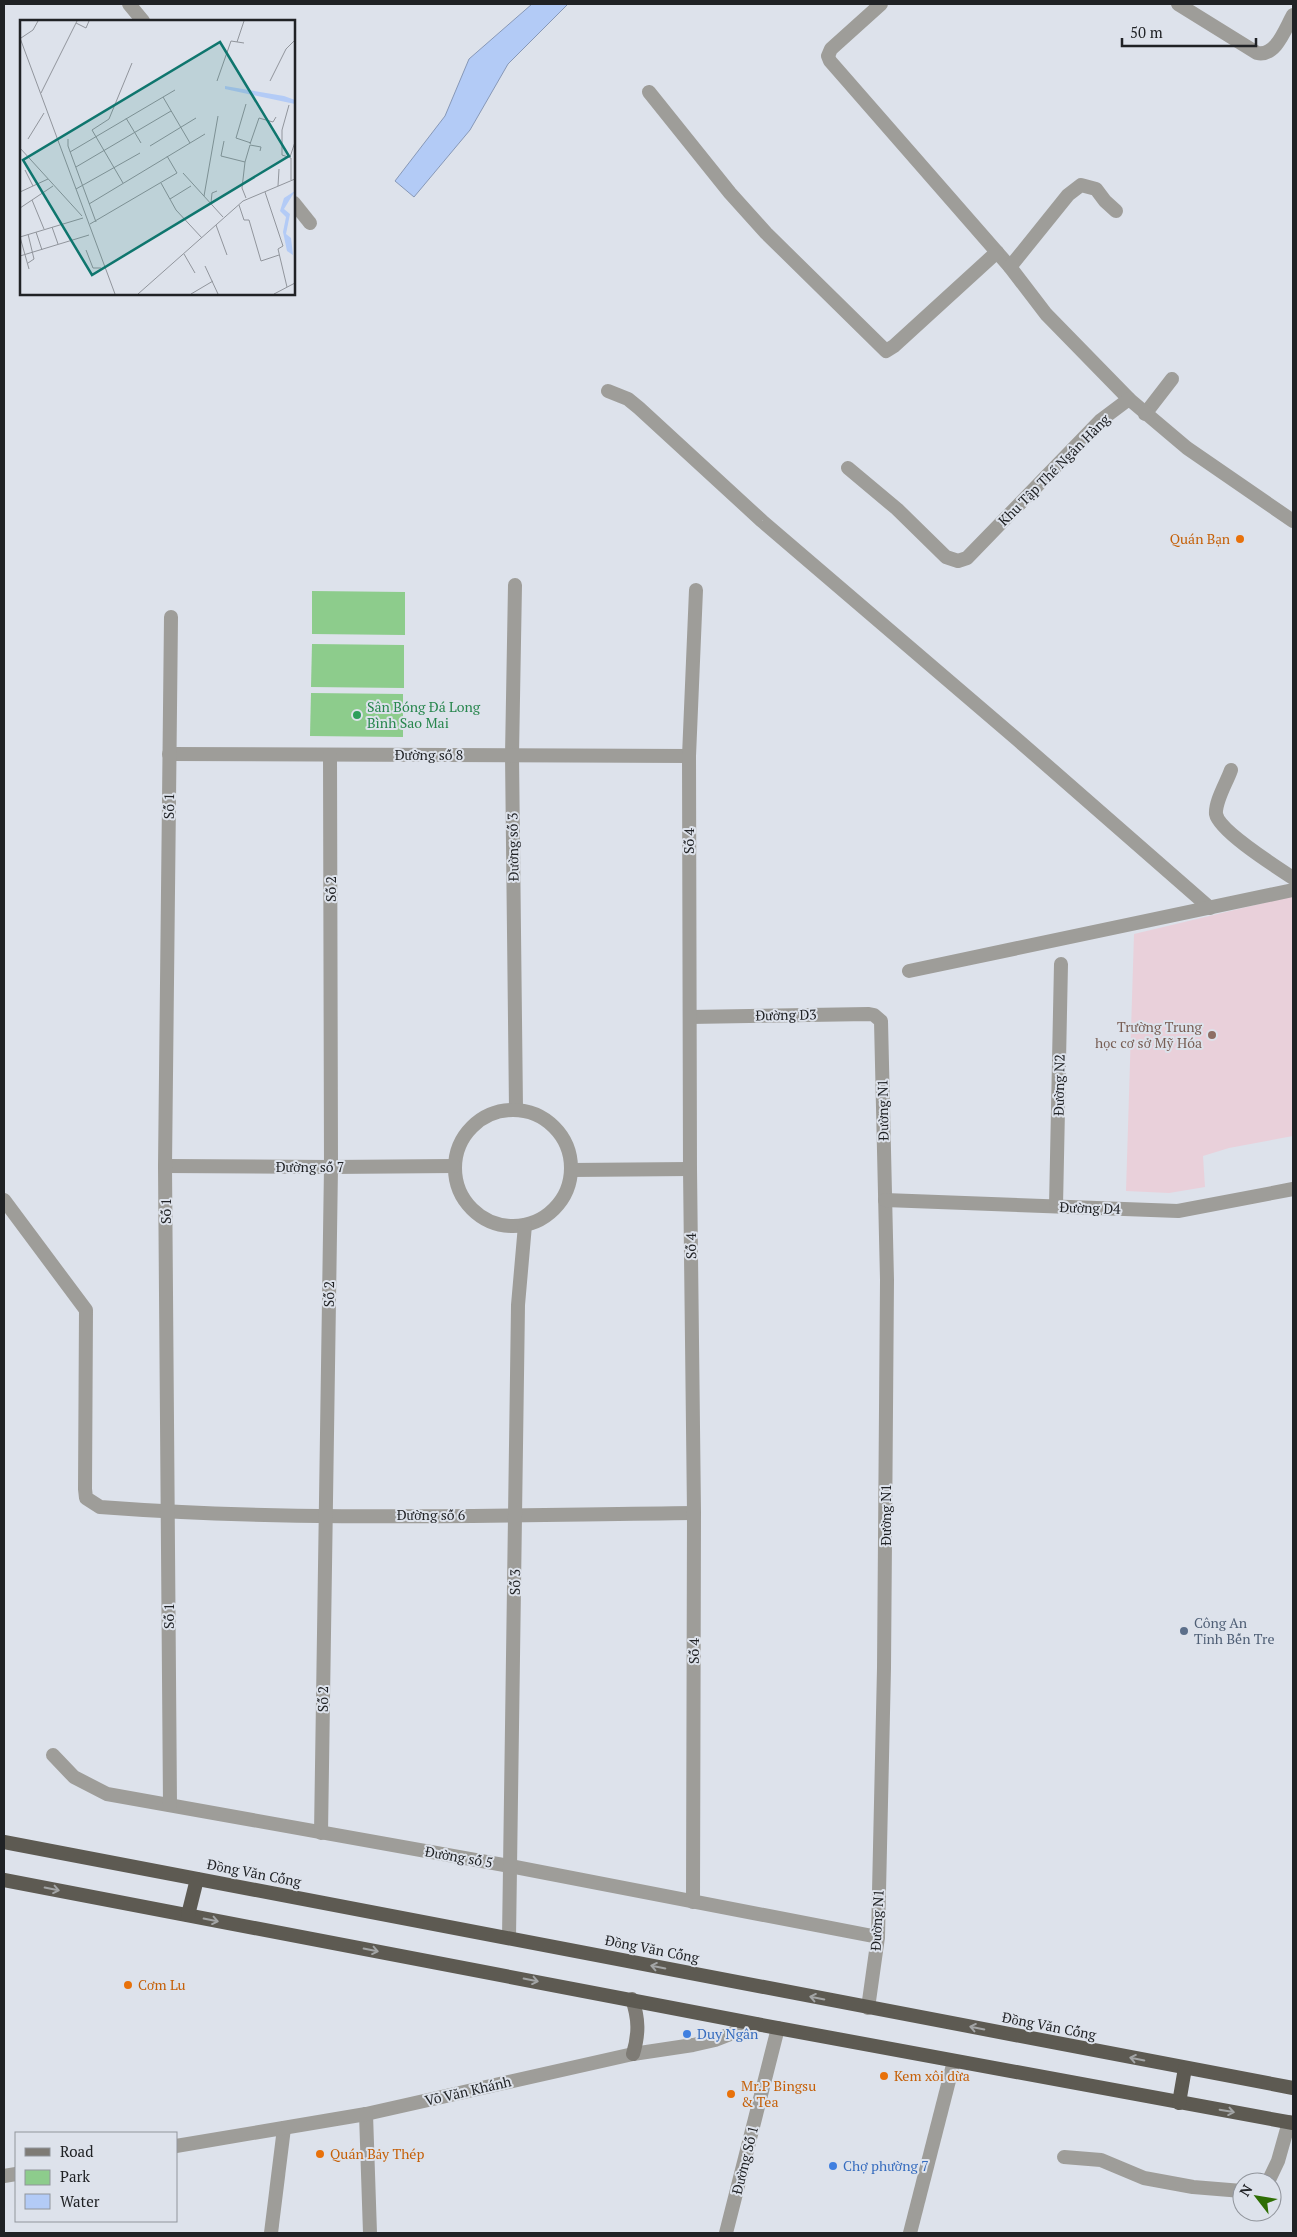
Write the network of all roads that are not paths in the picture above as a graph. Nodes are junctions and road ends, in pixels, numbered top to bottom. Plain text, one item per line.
1 (129, 4) edge
2 (881, 4) edge
3 (1178, 4) edge
4 (1293, 15) edge
5 (143, 20) edge
6 (649, 92) dead end
7 (295, 204) edge
8 (1116, 211) dead end
9 (310, 223) dead end
10 (997, 252) junction
11 (1010, 267) junction
12 (1172, 379) dead end
13 (608, 391) dead end
14 (1129, 399) junction
15 (1146, 414) junction
16 (848, 468) dead end
17 (1293, 521) edge
18 (515, 585) dead end
19 (696, 590) dead end
20 (171, 617) dead end
21 (169, 754) junction
22 (330, 754) junction
23 (512, 755) junction
24 (689, 756) junction
25 (1231, 770) dead end
26 (1293, 878) edge
27 (1293, 890) edge
28 (1210, 908) junction
29 (1061, 964) dead end
30 (909, 971) dead end
31 (690, 1017) junction
32 (881, 1021) joint
33 (516, 1109) junction
34 (165, 1166) junction
35 (454, 1166) junction
36 (331, 1168) junction
37 (690, 1169) junction
38 (572, 1170) junction
39 (1293, 1189) edge
40 (4, 1200) edge
41 (885, 1200) junction
42 (1056, 1206) junction
43 (525, 1225) junction
44 (168, 1512) junction
45 (694, 1513) junction
46 (516, 1515) junction
47 (325, 1516) junction
48 (52, 1755) dead end
49 (170, 1805) junction
50 (321, 1832) junction
51 (4, 1842) edge
52 (510, 1866) junction
53 (197, 1879) junction
54 (4, 1880) edge
55 (693, 1902) junction
56 (188, 1915) junction
57 (509, 1938) junction
58 (878, 1938) junction
59 (632, 1999) junction
60 (868, 2008) junction
61 (756, 2024) junction
62 (778, 2028) junction
63 (633, 2054) junction
64 (954, 2061) junction
65 (1185, 2068) junction
66 (1293, 2088) edge
67 (1179, 2103) junction
68 (366, 2114) junction
69 (1291, 2122) edge
70 (284, 2128) junction
71 (178, 2146) edge
72 (1064, 2157) dead end
73 (1273, 2172) edge
74 (1232, 2190) edge
75 (271, 2233) edge
76 (370, 2233) edge
77 (726, 2233) edge
78 (910, 2233) edge

1 - 5 street
2 - 10 street
3 - 4 street
6 - 10 street
7 - 9 street
8 - 11 street
10 - 11 street
11 - 14 street
12 - 15 street
13 - 28 street
14 - 15 street
14 - 16 street, Khu Tập Thể Ngân Hàng
15 - 17 street
18 - 23 street, Đường số 3
19 - 24 street, Số 4
20 - 21 street, Số 1
21 - 22 street, Đường số 8
21 - 34 street, Số 1
22 - 23 street, Đường số 8
22 - 36 street, Số 2
23 - 24 street, Đường số 8
23 - 33 street, Đường số 3
24 - 31 street, Số 4
25 - 26 street
27 - 28 street
28 - 30 street
29 - 42 street, Đường N2
31 - 32 street, Đường D3
31 - 37 street, Số 4
32 - 41 street, Đường N1
33 - 35 street
33 - 38 street
34 - 36 street, Đường số 7
34 - 44 street, Số 1
35 - 36 street, Đường số 7
35 - 43 street
36 - 47 street, Số 2
37 - 38 street
37 - 45 street, Số 4
38 - 43 street
39 - 42 street, Đường D4
40 - 44 street, Đường số 6
41 - 42 street, Đường D4
41 - 58 street, Đường N1
43 - 46 street, Số 3
44 - 47 street, Đường số 6
44 - 49 street, Số 1
45 - 46 street, Đường số 6
45 - 55 street, Số 4
46 - 47 street, Đường số 6
46 - 52 street, Số 3
47 - 50 street, Số 2
48 - 49 street, Đường số 5
49 - 50 street, Đường số 5
50 - 52 street, Đường số 5
51 - 53 highway, Đồng Văn Cống
52 - 55 street, Đường số 5
52 - 57 street, Số 3
53 - 56 highway
53 - 57 highway, Đồng Văn Cống
54 -> 56 highway
55 - 58 street, Đường số 5
56 -> 59 highway
60 -> 57 highway, Đồng Văn Cống
58 - 60 street, Đường N1
59 - 61 highway
59 - 63 main road
65 -> 60 highway, Đồng Văn Cống
61 - 62 highway
61 - 63 street, Võ Văn Khánh
62 - 64 highway
62 - 77 street, Đường Số 1
63 - 68 street, Võ Văn Khánh
64 - 67 highway
64 - 78 street
65 - 66 highway, Đồng Văn Cống
65 - 67 highway
67 -> 69 highway
68 - 70 street, Võ Văn Khánh
68 - 76 street
69 - 73 street
70 - 71 street, Võ Văn Khánh
70 - 75 street
72 - 74 street

